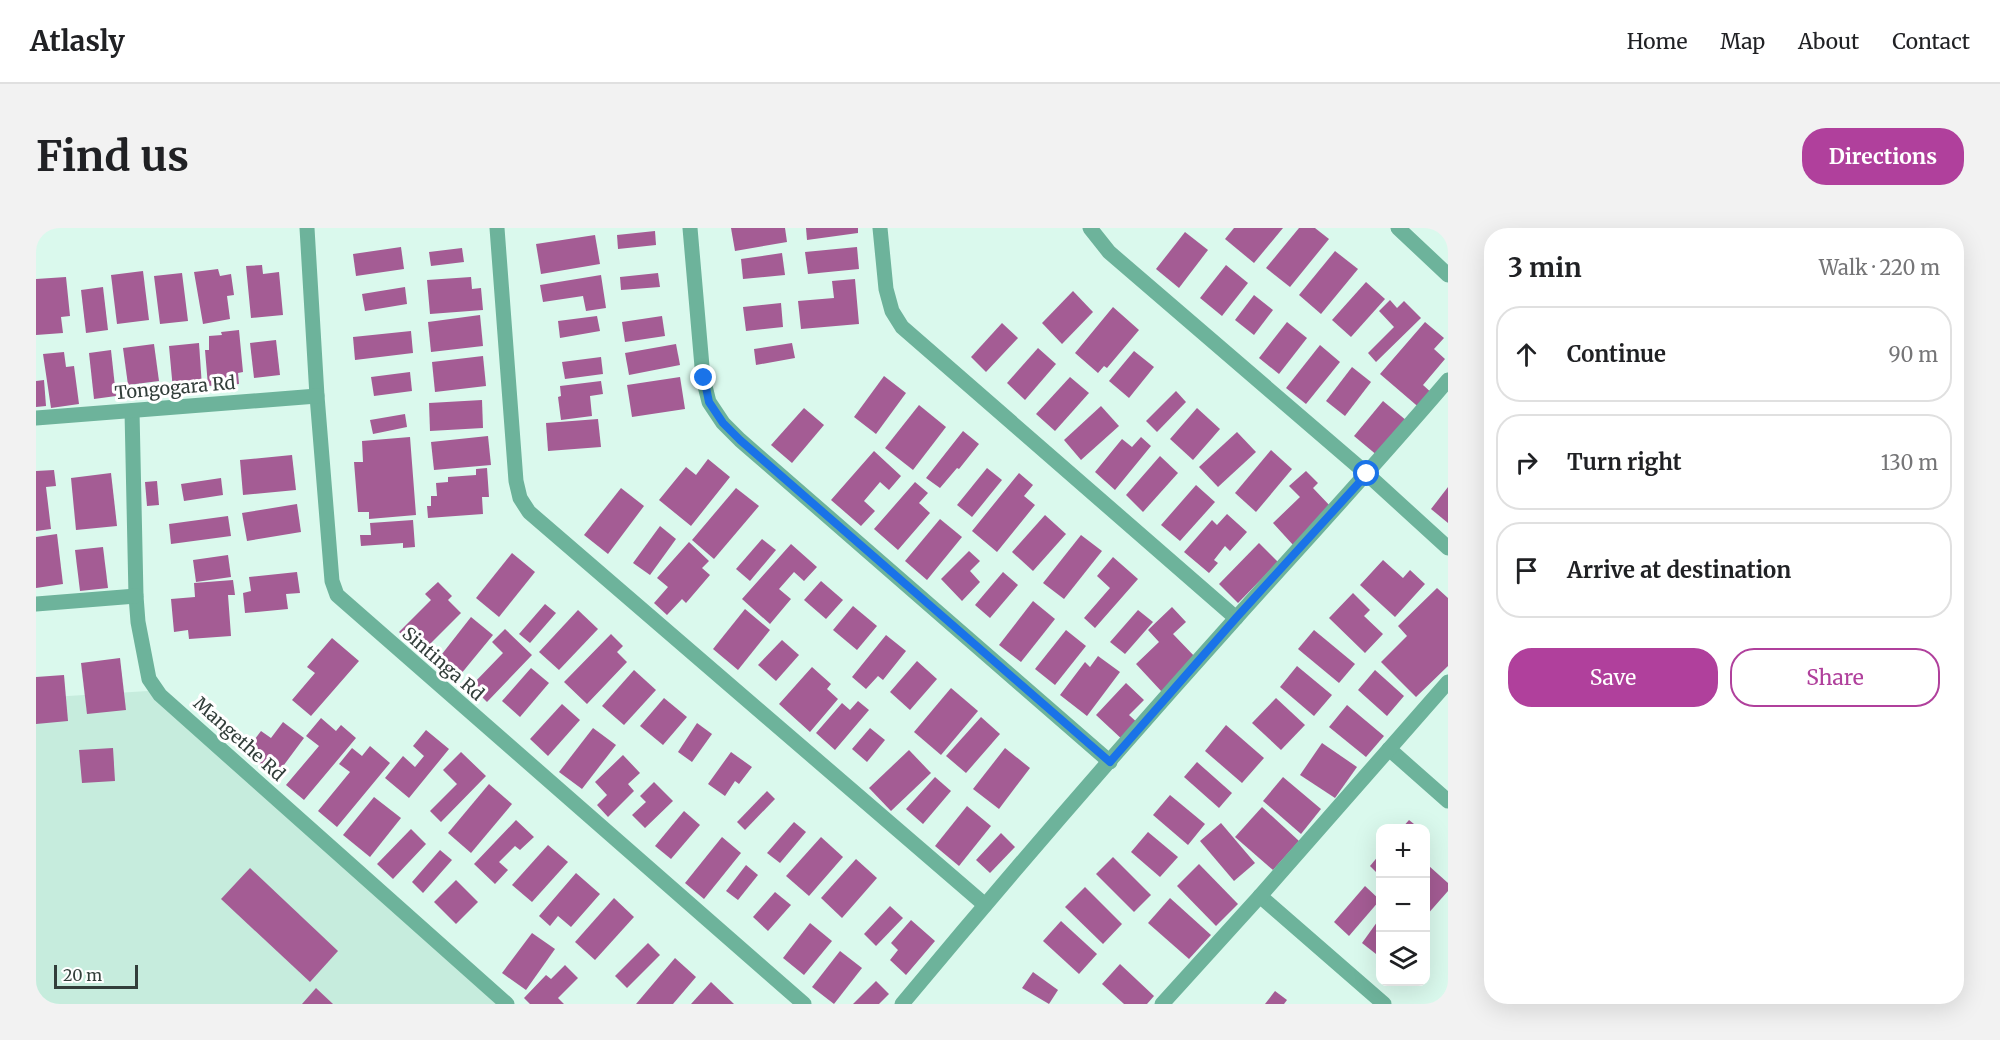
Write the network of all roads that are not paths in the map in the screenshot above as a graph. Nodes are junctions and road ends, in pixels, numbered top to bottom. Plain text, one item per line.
1 (307, 228) edge
2 (497, 228) edge
3 (690, 228) edge
4 (880, 228) edge
5 (1090, 228) edge
6 (1398, 228) edge
7 (1448, 275) edge
8 (1448, 380) edge
9 (316, 396) junction
10 (132, 411) junction
11 (36, 418) edge
12 (1367, 474) junction
13 (1448, 548) edge
14 (136, 596) junction
15 (36, 604) edge
16 (1236, 618) junction
17 (1448, 682) edge
18 (1389, 749) junction
19 (1110, 762) junction
20 (1448, 801) edge
21 (1260, 896) junction
22 (985, 905) junction
23 (507, 1004) edge
24 (804, 1004) edge
25 (902, 1004) edge
26 (1162, 1004) edge
27 (1384, 1004) edge

1 - 9 street, Sintinga Rd
2 - 22 street
3 - 19 street
4 - 16 street
5 - 12 street
6 - 7 street
8 - 12 street
9 - 10 street, Tongogara Rd
9 - 24 street, Sintinga Rd
10 - 11 street, Tongogara Rd
10 - 14 street, Mangethe Rd
12 - 13 street
12 - 16 street
14 - 15 street
14 - 23 street, Mangethe Rd
16 - 19 street
17 - 18 street
18 - 20 street
18 - 21 street
19 - 22 street
21 - 26 street
21 - 27 street
22 - 25 street

